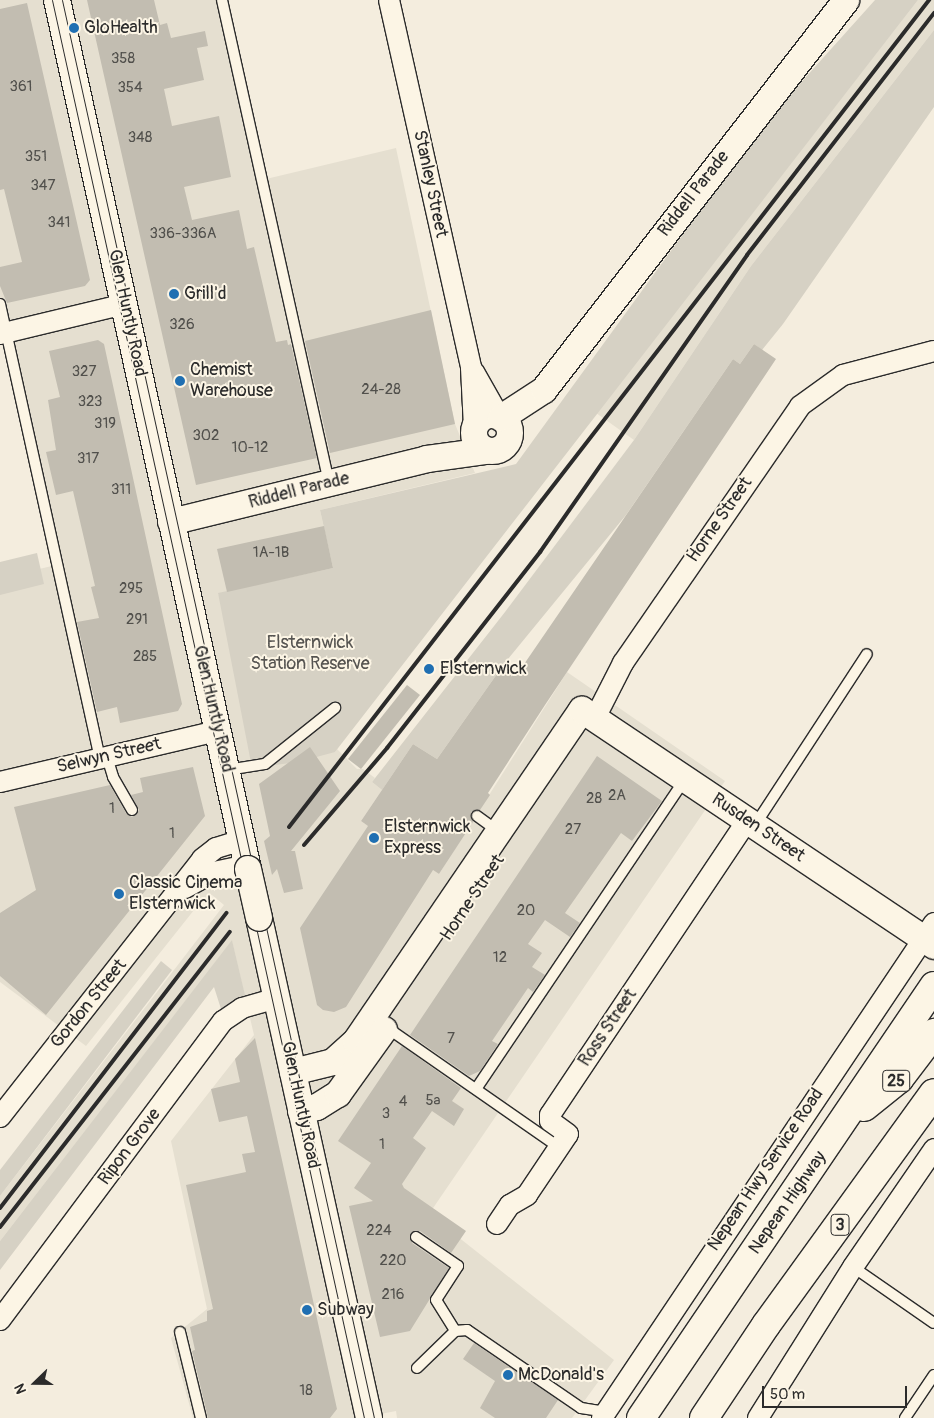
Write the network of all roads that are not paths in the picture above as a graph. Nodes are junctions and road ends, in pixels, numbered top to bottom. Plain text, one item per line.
1 (57, 0) edge
2 (222, 0) edge
3 (390, 0) edge
4 (846, 0) edge
5 (0, 304) edge
6 (125, 304) junction
7 (3, 333) edge
8 (934, 351) edge
9 (490, 430) junction
10 (329, 483) junction
11 (171, 522) junction
12 (868, 654) dead end
13 (335, 708) dead end
14 (588, 714) junction
15 (218, 731) junction
16 (104, 757) junction
17 (226, 770) junction
18 (685, 779) junction
19 (0, 782) edge
20 (132, 810) dead end
21 (477, 816) dead end
22 (750, 823) junction
23 (511, 824) junction
24 (246, 858) junction
25 (930, 936) edge
26 (934, 986) edge
27 (277, 998) junction
28 (379, 1023) junction
29 (934, 1033) edge
30 (292, 1072) junction
31 (476, 1089) junction
32 (934, 1093) edge
33 (301, 1111) junction
34 (0, 1116) edge
35 (846, 1119) junction
36 (560, 1148) junction
37 (934, 1149) edge
38 (497, 1224) dead end
39 (416, 1236) dead end
40 (853, 1266) junction
41 (0, 1320) edge
42 (934, 1323) edge
43 (455, 1331) junction
44 (180, 1332) dead end
45 (417, 1368) dead end
46 (934, 1375) edge
47 (604, 1415) edge
48 (201, 1418) edge
49 (369, 1418) edge
50 (640, 1418) edge
51 (704, 1418) edge
52 (758, 1418) edge
53 (905, 1418) edge

1 - 6 street, Glen Huntly Road
2 - 10 lane
3 - 9 street, Stanley Street
4 - 9 street, Riddell Parade
5 - 7 lane
6 - 7 street
6 - 11 street, Glen Huntly Road
7 - 16 lane
8 - 14 street, Horne Street
9 - 10 street, Riddell Parade
10 - 11 street, Riddell Parade
11 - 15 street, Glen Huntly Road
12 - 22 lane
13 - 17 lane
14 - 18 street, Rusden Street
14 - 23 street, Horne Street
15 - 16 street, Selwyn Street
15 - 17 street, Glen Huntly Road
16 - 19 street, Selwyn Street
16 - 20 lane
17 - 24 street, Glen Huntly Road
18 - 22 street, Rusden Street
18 - 31 lane
21 - 23 lane
22 - 25 street, Rusden Street
22 - 36 street, Ross Street
23 - 28 street, Horne Street
24 - 27 street, Glen Huntly Road, bridge
24 - 34 street, Gordon Street
25 - 47 street, Nepean Hwy Service Road
26 - 35 highway, Nepean Highway
27 - 30 street, Glen Huntly Road
27 - 41 street, Ripon Grove
28 - 30 street, Horne Street
28 - 31 lane
28 - 33 street, Horne Street
29 - 35 highway, 25
30 - 33 street, Glen Huntly Road
31 - 36 lane
32 - 51 highway, 3
33 - 49 street, Glen Huntly Road
35 - 50 highway, Nepean Highway
36 - 38 street
37 - 40 street
39 - 43 lane
40 - 42 lane
40 - 52 street
43 - 45 lane
43 - 47 lane
44 - 48 lane
46 - 53 lane

